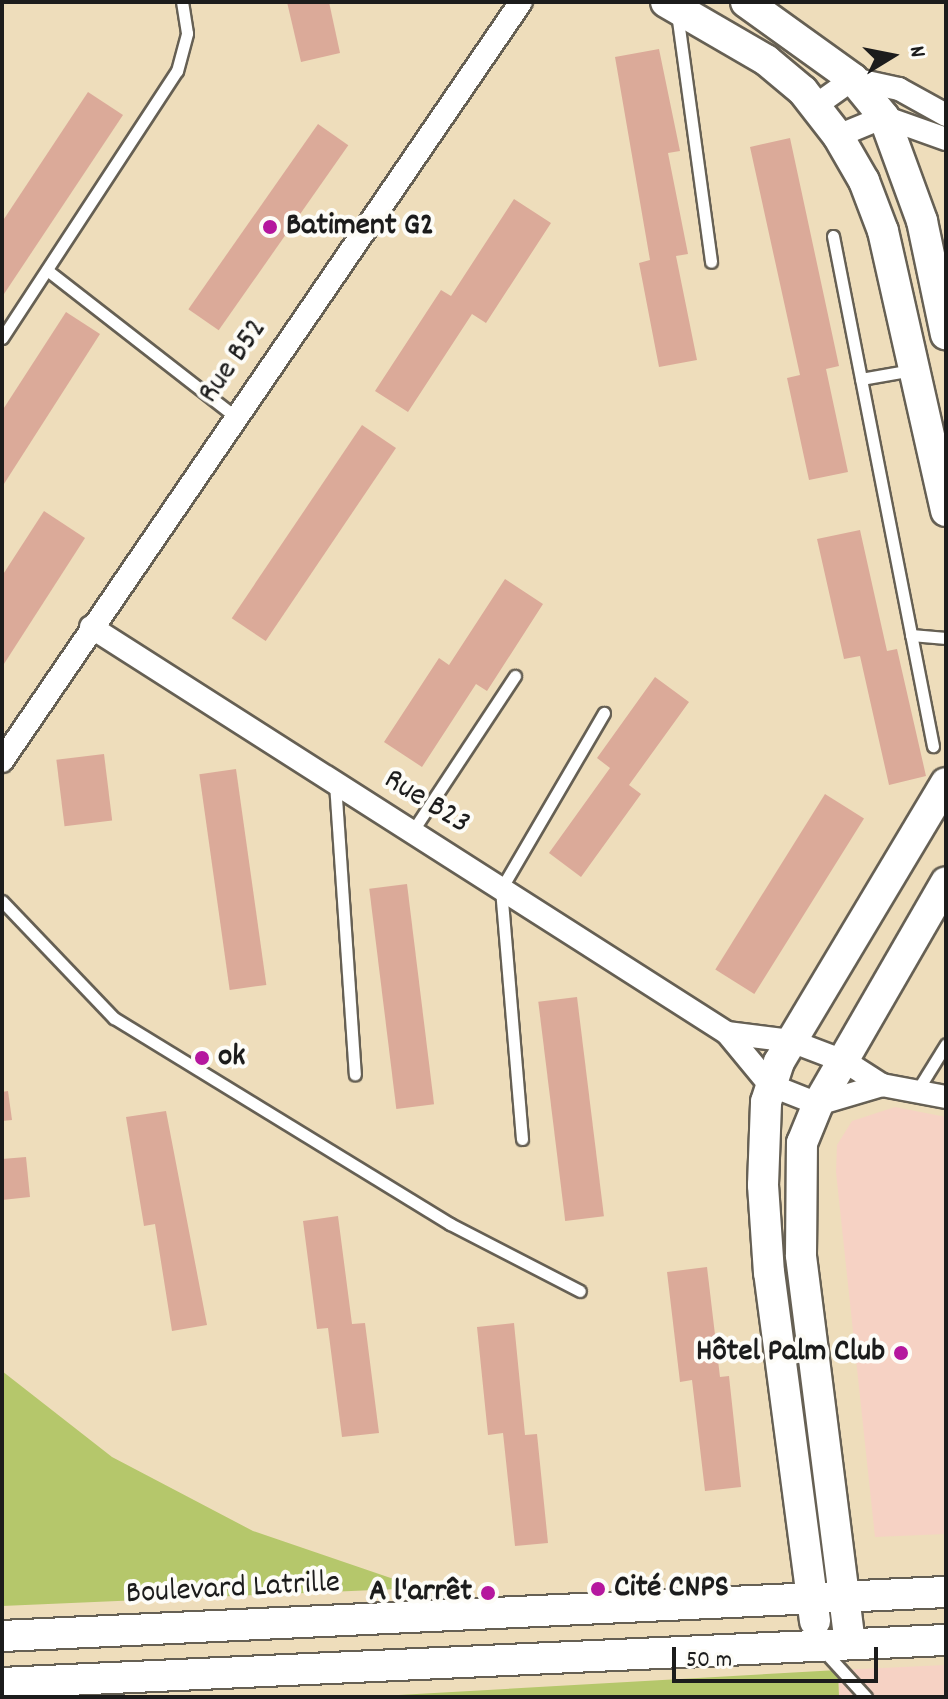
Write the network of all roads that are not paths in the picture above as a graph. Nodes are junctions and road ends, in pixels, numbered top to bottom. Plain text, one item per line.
1 (182, 2) edge
2 (521, 2) edge
3 (746, 2) edge
4 (674, 4) edge
5 (853, 79) junction
6 (815, 106) junction
7 (946, 115) edge
8 (861, 126) junction
9 (946, 139) edge
10 (833, 236) dead end
11 (711, 262) dead end
12 (47, 270) junction
13 (946, 335) edge
14 (2, 338) edge
15 (917, 370) junction
16 (861, 379) junction
17 (236, 417) junction
18 (946, 511) edge
19 (91, 627) junction
20 (911, 635) junction
21 (946, 638) edge
22 (515, 676) dead end
23 (604, 713) dead end
24 (933, 746) dead end
25 (2, 761) edge
26 (334, 783) junction
27 (946, 783) edge
28 (412, 832) junction
29 (946, 882) edge
30 (501, 889) junction
31 (2, 901) edge
32 (727, 1033) junction
33 (791, 1041) junction
34 (946, 1044) edge
35 (846, 1062) junction
36 (355, 1074) dead end
37 (770, 1085) junction
38 (882, 1085) junction
39 (917, 1092) junction
40 (946, 1097) edge
41 (818, 1104) junction
42 (522, 1139) dead end
43 (580, 1291) dead end
44 (946, 1592) edge
45 (845, 1600) junction
46 (812, 1602) junction
47 (2, 1636) edge
48 (946, 1640) edge
49 (835, 1645) junction
50 (2, 1683) edge
51 (866, 1697) edge

1 - 12 lane
2 - 17 street, Rue B52
3 - 5 street
4 - 6 street
4 - 11 lane
5 - 6 street
5 - 7 street
5 - 8 street
6 - 8 street
8 - 9 street
8 - 13 street
8 - 15 street
10 - 16 lane
12 - 14 lane
12 - 17 lane
15 - 16 lane
15 - 18 street
16 - 20 lane
17 - 19 street, Rue B52
19 - 25 street, Rue B52
19 - 26 street, Rue B23
20 - 21 lane
20 - 24 lane
22 - 28 lane
23 - 30 lane
26 - 28 street, Rue B23
26 - 36 lane
27 - 33 street
28 - 30 street, Rue B23
29 - 35 street
30 - 32 street, Rue B23
30 - 42 lane
31 - 43 lane
32 - 33 street
32 - 37 street
33 - 35 street
33 - 37 street
34 - 39 lane
35 - 38 street
35 - 41 street
37 - 41 street
37 - 46 street
38 - 39 street
38 - 41 street
39 - 40 street
41 - 45 street
44 - 45 street, Boulevard Latrille
45 - 46 street, Boulevard Latrille
45 - 49 street
46 - 47 street, Boulevard Latrille
46 - 49 street
48 - 49 street
49 - 50 street
49 - 51 lane

